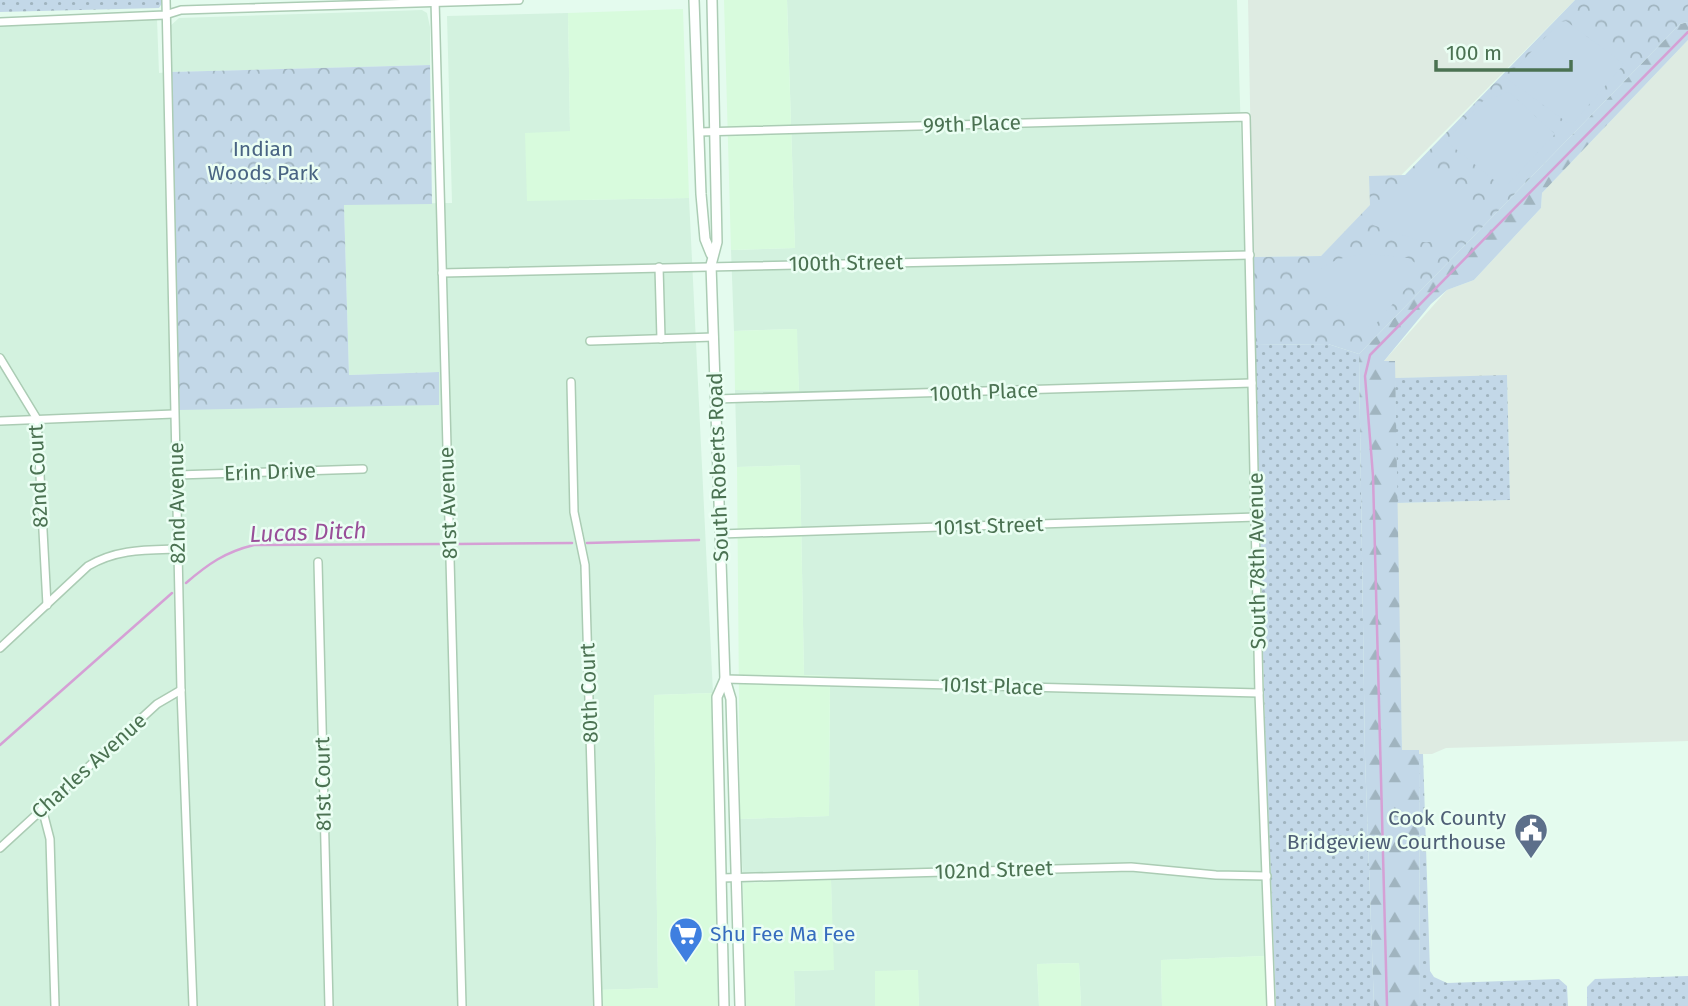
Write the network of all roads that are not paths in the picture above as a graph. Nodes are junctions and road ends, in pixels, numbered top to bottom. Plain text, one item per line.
1 (166, 0) edge
2 (519, 0) edge
3 (694, 0) edge
4 (712, 0) edge
5 (434, 1) edge
6 (330, 2) edge
7 (165, 15) junction
8 (0, 22) edge
9 (1246, 117) joint
10 (717, 131) junction
11 (699, 132) junction
12 (711, 254) junction
13 (1250, 255) junction
14 (711, 265) junction
15 (659, 267) junction
16 (442, 273) junction
17 (714, 337) junction
18 (661, 339) junction
19 (590, 341) dead end
20 (0, 358) edge
21 (571, 382) dead end
22 (1252, 383) junction
23 (716, 399) junction
24 (174, 414) junction
25 (37, 419) junction
26 (0, 421) edge
27 (363, 469) dead end
28 (177, 475) junction
29 (1257, 517) junction
30 (720, 534) junction
31 (178, 549) junction
32 (318, 562) dead end
33 (47, 605) junction
34 (0, 648) edge
35 (725, 679) junction
36 (181, 690) junction
37 (1259, 693) junction
38 (42, 808) junction
39 (0, 848) edge
40 (1267, 876) junction
41 (721, 878) junction
42 (736, 878) junction
43 (55, 1006) edge
44 (193, 1006) edge
45 (329, 1006) edge
46 (462, 1006) edge
47 (598, 1006) edge
48 (724, 1006) edge
49 (740, 1006) edge
50 (1271, 1006) edge

1 - 7 street, 82nd Avenue
2 - 5 street
3 - 11 street, South Roberts Road
4 - 10 street, South Roberts Road
5 - 6 street
5 - 16 street, 81st Avenue
6 - 7 street
7 - 8 street
7 - 24 street, 82nd Avenue
9 - 10 street, 99th Place
9 - 13 street, South 78th Avenue
10 - 11 street, 99th Place
10 - 12 street, South Roberts Road
11 - 12 street, South Roberts Road
12 - 14 street, South Roberts Road
13 - 14 street, 100th Street
13 - 22 street, South 78th Avenue
14 - 15 street, 100th Street
14 - 17 street, South Roberts Road
15 - 16 street, 100th Street
15 - 18 street
16 - 46 street, 81st Avenue
17 - 18 street
17 - 23 street, South Roberts Road
18 - 19 street
20 - 25 street, 82nd Court
21 - 47 street, 80th Court
22 - 23 street, 100th Place
22 - 29 street, South 78th Avenue
23 - 30 street, South Roberts Road
24 - 25 street
24 - 28 street, 82nd Avenue
25 - 26 street
25 - 33 street, 82nd Court
27 - 28 street, Erin Drive
28 - 31 street, 82nd Avenue
29 - 30 street, 101st Street
29 - 37 street, South 78th Avenue
30 - 35 street, South Roberts Road
31 - 33 street
31 - 36 street, 82nd Avenue
32 - 45 street, 81st Court
33 - 34 street
35 - 37 street, 101st Place
35 - 41 street, South Roberts Road
35 - 42 street, South Roberts Road
36 - 38 street, Charles Avenue
36 - 44 street, 82nd Avenue
37 - 40 street, South 78th Avenue
38 - 39 street, Charles Avenue
38 - 43 street
40 - 42 street, 102nd Street
40 - 50 street, South 78th Avenue
41 - 42 street, 102nd Street
41 - 48 street, South Roberts Road
42 - 49 street, South Roberts Road

